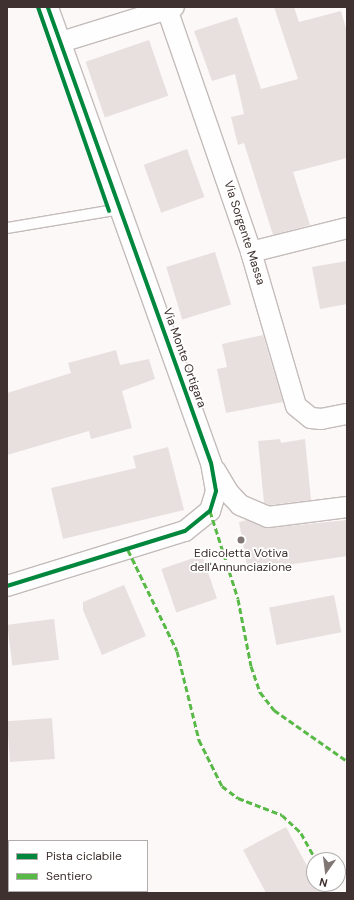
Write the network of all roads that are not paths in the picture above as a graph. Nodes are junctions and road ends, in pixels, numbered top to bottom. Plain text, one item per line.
1 (48, 7) edge
2 (170, 8) edge
3 (61, 42) junction
4 (121, 209) junction
5 (7, 228) edge
6 (347, 228) edge
7 (251, 252) junction
8 (347, 414) edge
9 (211, 463) junction
10 (347, 507) edge
11 (7, 586) edge

1 - 3 street, Via Monte Ortigara
2 - 3 street, Via Sorgente Massa
2 - 7 street, Via Sorgente Massa
3 - 4 street, Via Monte Ortigara
4 - 5 lane
4 - 9 street, Via Monte Ortigara
6 - 7 street
7 - 8 street, Via Sorgente Massa
9 - 10 street
9 - 11 street, Via Monte Ortigara

